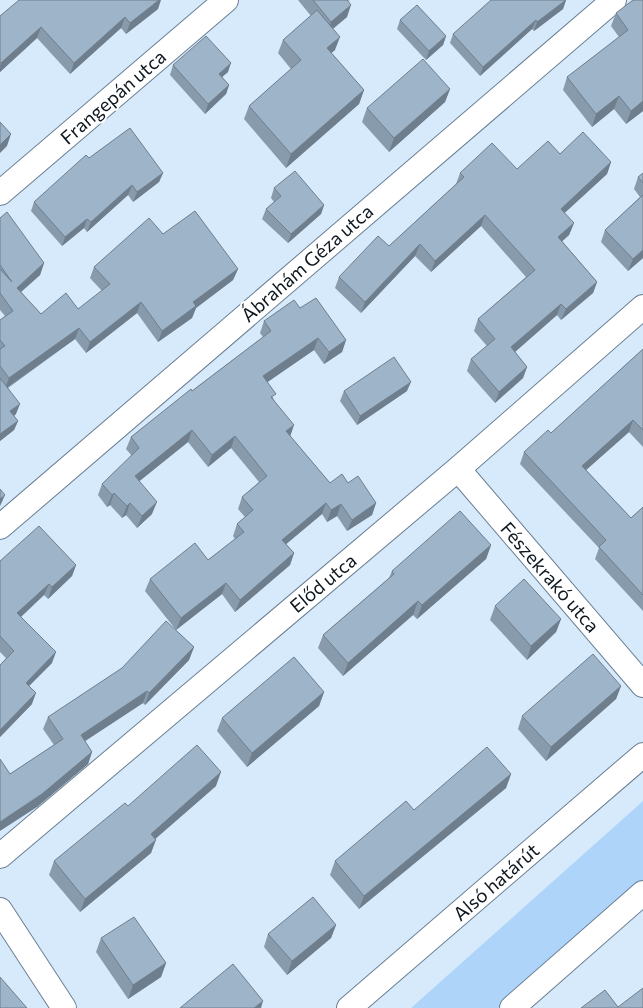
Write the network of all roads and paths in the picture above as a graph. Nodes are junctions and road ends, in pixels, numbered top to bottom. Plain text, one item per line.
1 (226, 0) edge
2 (614, 0) edge
3 (0, 193) edge
4 (643, 307) edge
5 (458, 469) junction
6 (0, 527) edge
7 (643, 685) edge
8 (643, 755) edge
9 (0, 856) edge
10 (643, 893) edge
11 (0, 910) edge
12 (519, 1006) edge
13 (64, 1008) edge
14 (349, 1008) edge

1 - 3 street, Frangepán utca
2 - 6 street, Ábrahám Géza utca
4 - 5 street, Előd utca
5 - 7 street, Fészekrakó utca
5 - 9 street, Előd utca
8 - 14 street, Alsó határút
10 - 12 street
11 - 13 street

